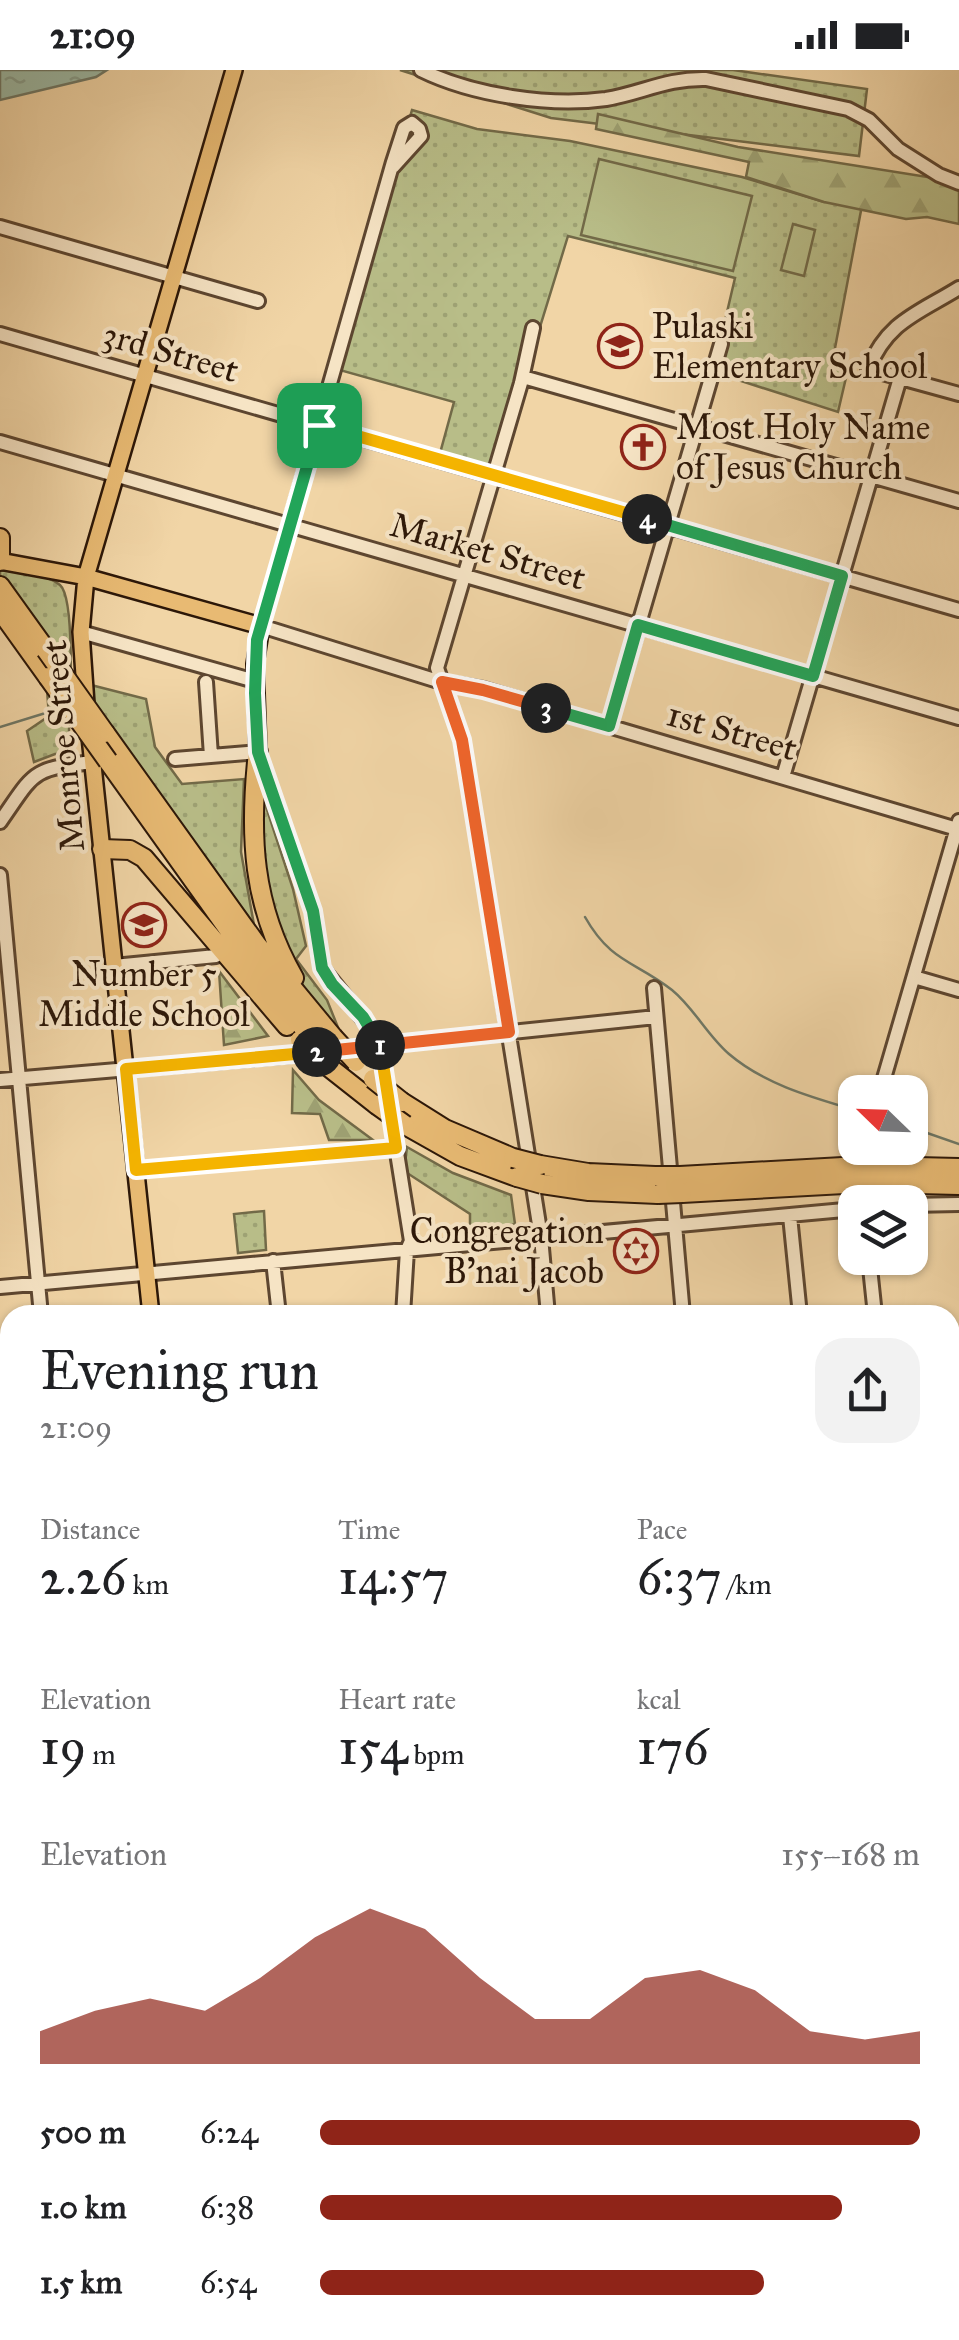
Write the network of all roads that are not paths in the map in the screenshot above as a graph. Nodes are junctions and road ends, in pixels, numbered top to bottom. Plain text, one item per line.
1 (234, 70) edge
2 (421, 70) edge
3 (451, 70) edge
4 (465, 85) junction
5 (394, 167) dead end
6 (959, 183) edge
7 (0, 227) edge
8 (174, 276) junction
9 (959, 288) edge
10 (258, 301) dead end
11 (533, 328) dead end
12 (0, 334) edge
13 (721, 344) dead end
14 (145, 376) junction
15 (523, 377) junction
16 (900, 378) junction
17 (959, 394) edge
18 (319, 425) junction
19 (697, 426) junction
20 (0, 442) edge
21 (495, 475) junction
22 (116, 476) junction
23 (871, 476) junction
24 (959, 501) edge
25 (291, 525) junction
26 (667, 526) junction
27 (0, 538) edge
28 (0, 561) edge
29 (842, 576) junction
30 (86, 577) junction
31 (462, 577) junction
32 (0, 586) edge
33 (0, 610) edge
34 (959, 610) edge
35 (638, 625) junction
36 (261, 626) junction
37 (82, 632) junction
38 (813, 676) junction
39 (255, 681) junction
40 (206, 682) dead end
41 (442, 682) junction
42 (959, 718) edge
43 (609, 726) junction
44 (258, 752) junction
45 (210, 756) junction
46 (174, 760) dead end
47 (101, 762) junction
48 (783, 778) junction
49 (0, 822) edge
50 (958, 825) edge
51 (102, 849) junction
52 (0, 876) edge
53 (216, 956) dead end
54 (114, 966) junction
55 (914, 977) junction
56 (654, 988) dead end
57 (959, 990) edge
58 (656, 1017) junction
59 (509, 1032) junction
60 (333, 1037) junction
61 (306, 1040) junction
62 (380, 1046) junction
63 (126, 1069) junction
64 (885, 1075) edge
65 (19, 1079) junction
66 (0, 1080) edge
67 (396, 1148) junction
68 (959, 1168) edge
69 (136, 1170) junction
70 (541, 1174) junction
71 (875, 1174) junction
72 (959, 1185) edge
73 (959, 1204) edge
74 (928, 1205) edge
75 (838, 1211) edge
76 (790, 1216) junction
77 (674, 1226) junction
78 (541, 1236) junction
79 (407, 1250) junction
80 (273, 1262) junction
81 (146, 1272) junction
82 (871, 1275) edge
83 (38, 1283) junction
84 (0, 1286) edge
85 (41, 1305) edge
86 (150, 1305) edge
87 (278, 1305) edge
88 (403, 1305) edge
89 (547, 1305) edge
90 (682, 1305) edge
91 (799, 1305) edge
92 (874, 1305) edge

1 - 8 main road, Monroe Street
2 - 4 street
3 - 4 street
4 - 6 street
5 - 18 street
7 - 8 street
8 - 10 street
8 - 14 main road, Monroe Street
9 - 16 street
11 - 15 street
12 - 14 street, 3rd Street
13 - 19 street
14 - 18 street, 3rd Street
14 - 22 main road, Monroe Street
15 - 19 street
15 - 21 street
16 - 17 street
16 - 23 street
18 - 21 street, 3rd Street
18 - 25 street
19 - 23 street
19 - 26 street
20 - 22 street, Market Street
21 - 26 street, 3rd Street
21 - 31 street
22 - 25 street, Market Street
22 - 30 main road, Monroe Street
23 - 24 street
23 - 29 street
25 - 31 street, Market Street
25 - 36 street
26 - 29 street, 3rd Street
26 - 35 street
27 - 28 highway
28 - 30 main road, 1st Street
29 - 34 street, 3rd Street
29 - 38 street
30 - 36 main road, 1st Street
30 - 37 main road, Monroe Street
31 - 35 street, Market Street
31 - 41 street
32 - 60 highway, bridge
33 - 47 highway, bridge
35 - 38 street, Market Street
35 - 43 street
36 - 39 main road
36 - 41 street, 1st Street
37 - 39 street
37 - 47 main road, Monroe Street
38 - 42 street, Market Street
38 - 48 street
39 - 44 main road
40 - 45 street
41 - 43 street, 1st Street
41 - 59 street
43 - 48 street, 1st Street
44 - 45 street
44 - 60 highway
44 - 62 street
45 - 46 street
47 - 49 street
47 - 51 main road, Monroe Street
47 - 61 highway
48 - 50 street, 1st Street
50 - 55 street
51 - 54 main road, Monroe Street
51 - 61 highway
52 - 65 street
53 - 54 street
54 - 63 main road, Monroe Street
55 - 57 street
55 - 64 street
56 - 58 street
58 - 59 street
58 - 77 street
59 - 62 street
59 - 78 street
60 - 70 highway, bridge
61 - 70 highway, bridge
62 - 63 street
62 - 67 street
63 - 65 street
63 - 69 main road, Monroe Street
65 - 66 street
65 - 83 street
67 - 69 street
67 - 79 street
68 - 71 highway
69 - 81 main road, Monroe Street
70 - 71 highway, bridge
71 - 72 highway
73 - 74 street
75 - 76 street
76 - 77 street
76 - 91 street
77 - 78 street
77 - 90 street
78 - 79 street
78 - 89 street
79 - 80 street
79 - 88 street
80 - 81 street
80 - 87 street
81 - 83 street
81 - 86 main road, Monroe Street
82 - 92 street
83 - 84 street
83 - 85 street

